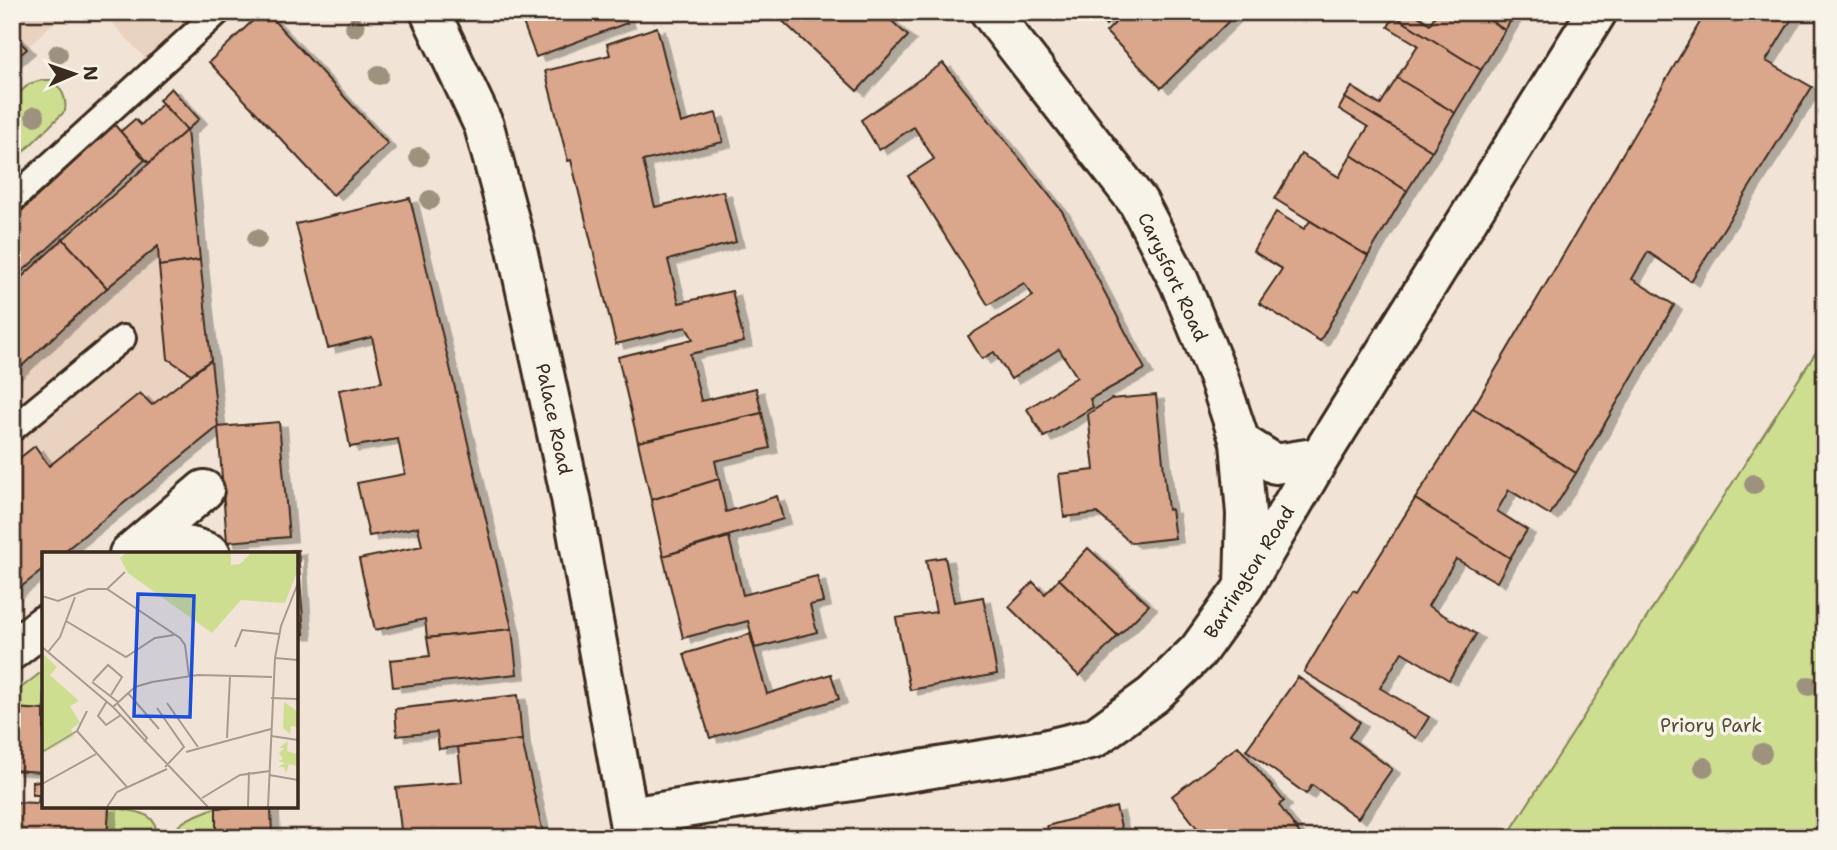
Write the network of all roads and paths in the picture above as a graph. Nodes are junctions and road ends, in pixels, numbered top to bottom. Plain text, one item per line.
1 (218, 12) edge
2 (430, 12) edge
3 (990, 12) edge
4 (1597, 12) edge
5 (12, 200) edge
6 (123, 338) dead end
7 (12, 429) edge
8 (1240, 442) junction
9 (1320, 457) junction
10 (204, 490) dead end
11 (132, 552) edge
12 (206, 552) edge
13 (1244, 587) junction
14 (42, 627) edge
15 (12, 650) edge
16 (631, 827) edge

1 - 5 lane
2 - 16 street, Palace Road
3 - 8 street, Carysfort Road
4 - 9 street, Barrington Road
6 - 7 lane
8 - 9 street
8 - 13 street, Carysfort Road
9 - 13 street, Barrington Road
10 - 11 street
11 - 12 street
13 - 16 street, Barrington Road
14 - 15 street

